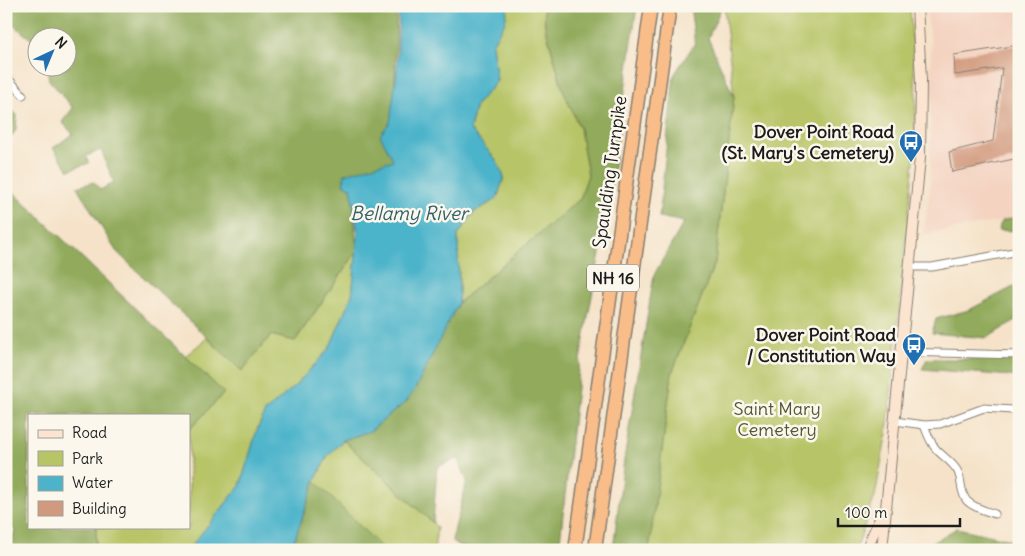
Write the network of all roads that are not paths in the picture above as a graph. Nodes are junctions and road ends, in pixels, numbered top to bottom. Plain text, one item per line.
1 (651, 6) edge
2 (670, 6) edge
3 (917, 6) edge
4 (6, 76) edge
5 (23, 96) dead end
6 (1019, 251) edge
7 (909, 268) junction
8 (902, 352) junction
9 (1019, 354) edge
10 (1012, 410) dead end
11 (895, 421) junction
12 (924, 425) junction
13 (885, 506) junction
14 (995, 514) dead end
15 (575, 550) edge
16 (595, 550) edge
17 (866, 550) edge
18 (882, 550) edge

1 - 15 highway, Spaulding Turnpike / NH 16
2 - 16 highway, Spaulding Turnpike / NH 16
3 - 7 main road
4 - 5 street
6 - 7 street
7 - 8 main road
8 - 9 street
8 - 11 main road
10 - 12 street
11 - 12 street
11 - 13 main road
12 - 14 street
13 - 17 main road
13 - 18 main road

